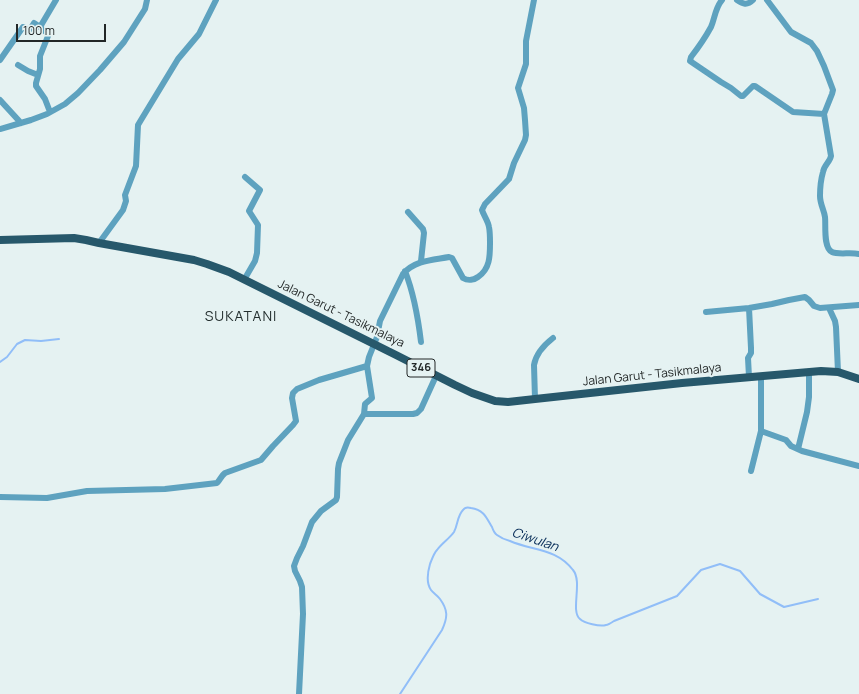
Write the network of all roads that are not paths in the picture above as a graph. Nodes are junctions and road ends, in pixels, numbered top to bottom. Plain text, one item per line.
1 (56, 0) edge
2 (147, 0) edge
3 (216, 0) edge
4 (534, 0) edge
5 (722, 0) edge
6 (736, 0) edge
7 (753, 0) edge
8 (767, 0) edge
9 (40, 27) junction
10 (0, 60) edge
11 (18, 65) dead end
12 (38, 75) junction
13 (0, 100) edge
14 (50, 112) junction
15 (824, 114) junction
16 (21, 123) junction
17 (0, 129) edge
18 (245, 177) dead end
19 (408, 212) dead end
20 (0, 240) edge
21 (99, 243) junction
22 (859, 254) edge
23 (421, 261) junction
24 (405, 271) junction
25 (244, 280) junction
26 (859, 305) edge
27 (749, 308) junction
28 (830, 308) junction
29 (706, 312) dead end
30 (553, 338) dead end
31 (421, 342) dead end
32 (374, 344) junction
33 (368, 366) junction
34 (809, 372) junction
35 (838, 372) junction
36 (436, 376) junction
37 (760, 376) junction
38 (749, 377) junction
39 (859, 379) edge
40 (535, 399) junction
41 (364, 414) junction
42 (761, 431) junction
43 (798, 449) junction
44 (859, 466) edge
45 (751, 471) dead end
46 (0, 497) edge
47 (299, 694) edge

1 - 9 street
2 - 14 street
3 - 21 street
4 - 23 street
5 - 15 street
6 - 7 street
8 - 15 street
9 - 10 street
9 - 12 street
11 - 12 street
12 - 14 street
13 - 16 street
14 - 16 street
15 - 22 street
16 - 17 street
18 - 25 street
19 - 23 street
20 - 21 main road, Jalan Garut - Tasikmalaya / 346
21 - 25 main road, Jalan Garut - Tasikmalaya / 346
23 - 24 street
24 - 31 street
24 - 32 street
25 - 32 main road, Jalan Garut - Tasikmalaya / 346
26 - 28 street
27 - 28 street
27 - 29 street
27 - 38 street
28 - 35 street
30 - 40 street
32 - 33 street
32 - 36 main road, Jalan Garut - Tasikmalaya / 346
33 - 41 street
33 - 46 street
34 - 35 main road, Jalan Garut - Tasikmalaya / 346
34 - 37 main road, Jalan Garut - Tasikmalaya / 346
34 - 43 street
35 - 39 main road, Jalan Garut - Tasikmalaya / 346
36 - 40 main road, Jalan Garut - Tasikmalaya / 346
36 - 41 street
37 - 38 main road, Jalan Garut - Tasikmalaya / 346
37 - 42 street
38 - 40 main road, Jalan Garut - Tasikmalaya / 346
41 - 47 street
42 - 43 street
42 - 45 street
43 - 44 street

